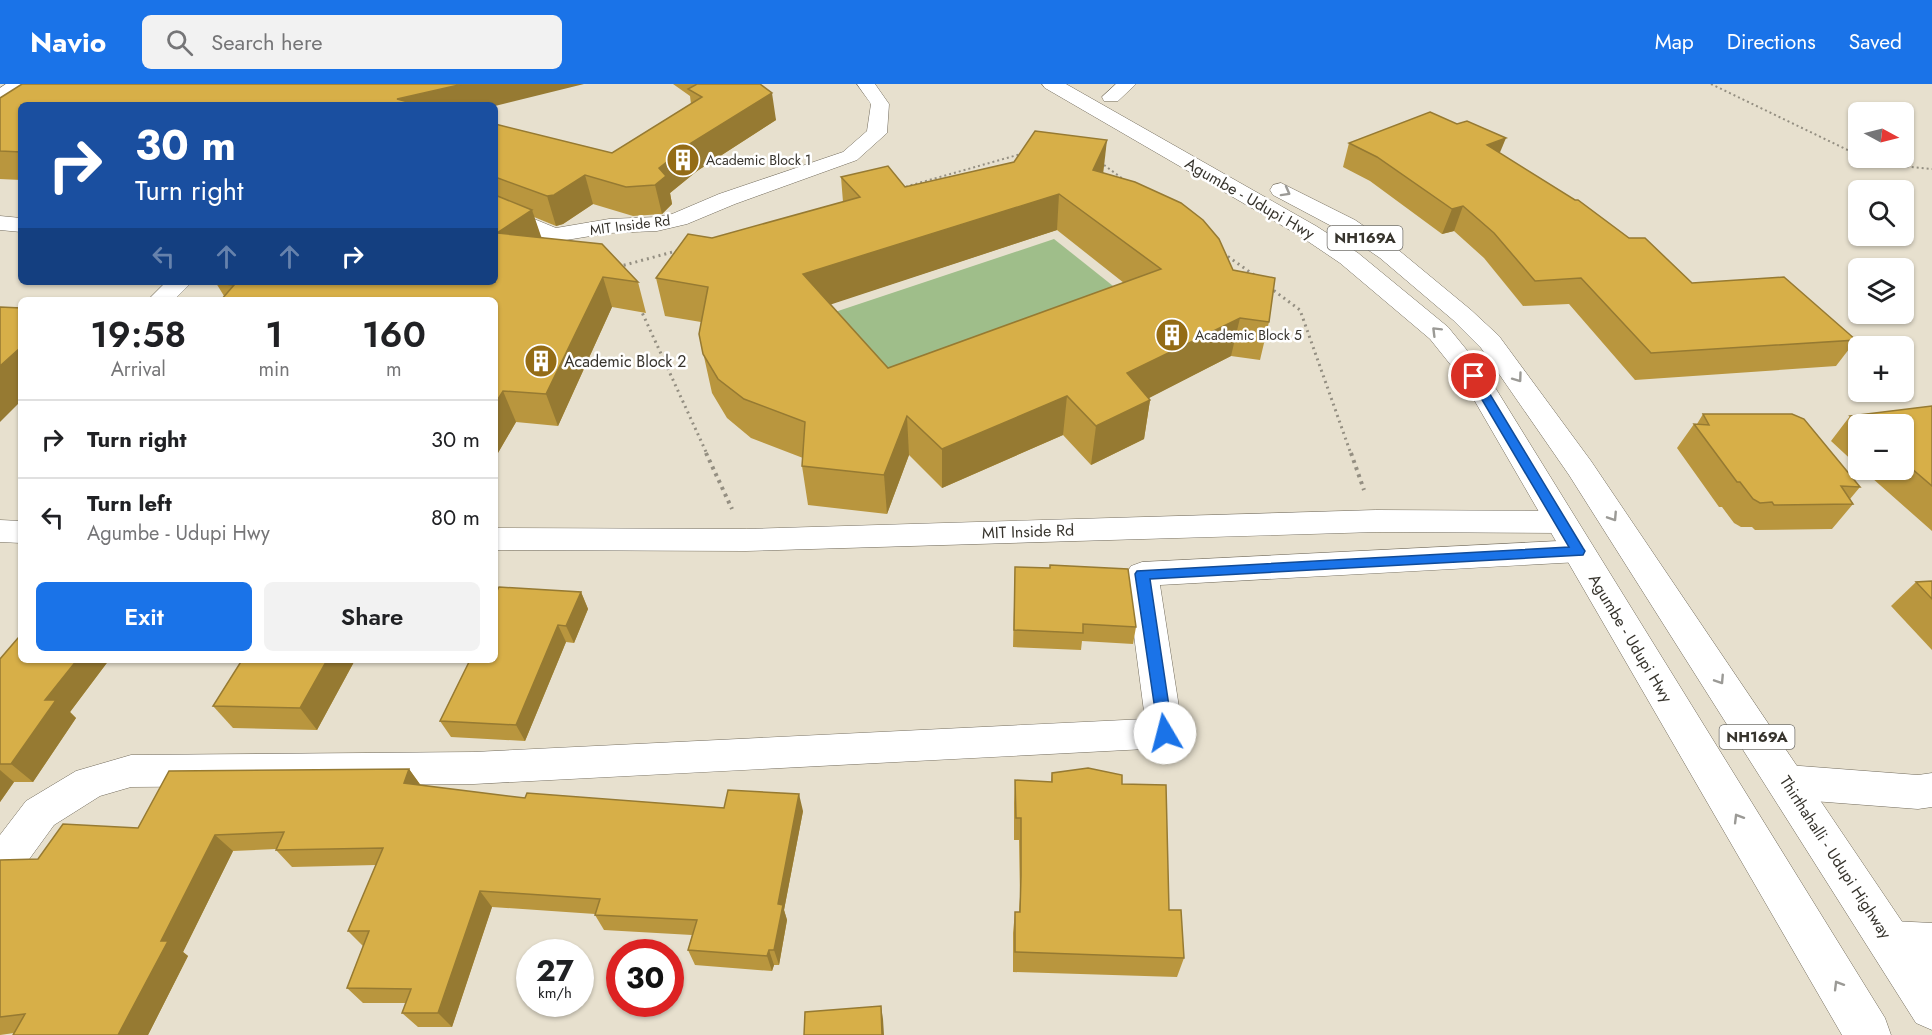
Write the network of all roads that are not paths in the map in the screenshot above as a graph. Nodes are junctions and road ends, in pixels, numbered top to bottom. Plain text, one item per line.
1 (19, 84) edge
2 (866, 84) edge
3 (1052, 84) edge
4 (1087, 84) edge
5 (1119, 90) edge
6 (0, 96) edge
7 (498, 211) edge
8 (0, 223) edge
9 (18, 225) edge
10 (177, 285) edge
11 (163, 297) edge
12 (1580, 468) joint
13 (1561, 522) junction
14 (0, 531) edge
15 (18, 532) edge
16 (498, 539) edge
17 (1579, 551) junction
18 (1787, 782) junction
19 (1932, 790) edge
20 (0, 867) edge
21 (1912, 944) edge
22 (1932, 1006) edge
23 (1868, 1035) edge

1 - 6 street
2 - 7 street, MIT Inside Rd
13 -> 3 highway, Agumbe - Udupi Hwy / NH169A
4 - 5 highway, Agumbe - Udupi Hwy / NH169A
5 -> 12 highway, Agumbe - Udupi Hwy / NH169A
8 - 9 street
10 - 11 street
12 -> 18 highway, Thirthahalli - Udupi Highway / NH169A
13 - 16 street, MIT Inside Rd
13 - 17 highway, Agumbe - Udupi Hwy / NH169A
14 - 15 street
17 - 20 street
23 -> 17 highway, Agumbe - Udupi Hwy / NH169A
18 - 19 street
18 - 21 highway, Thirthahalli - Udupi Highway / NH169A
21 - 22 highway, Thirthahalli - Udupi Highway / NH169A

